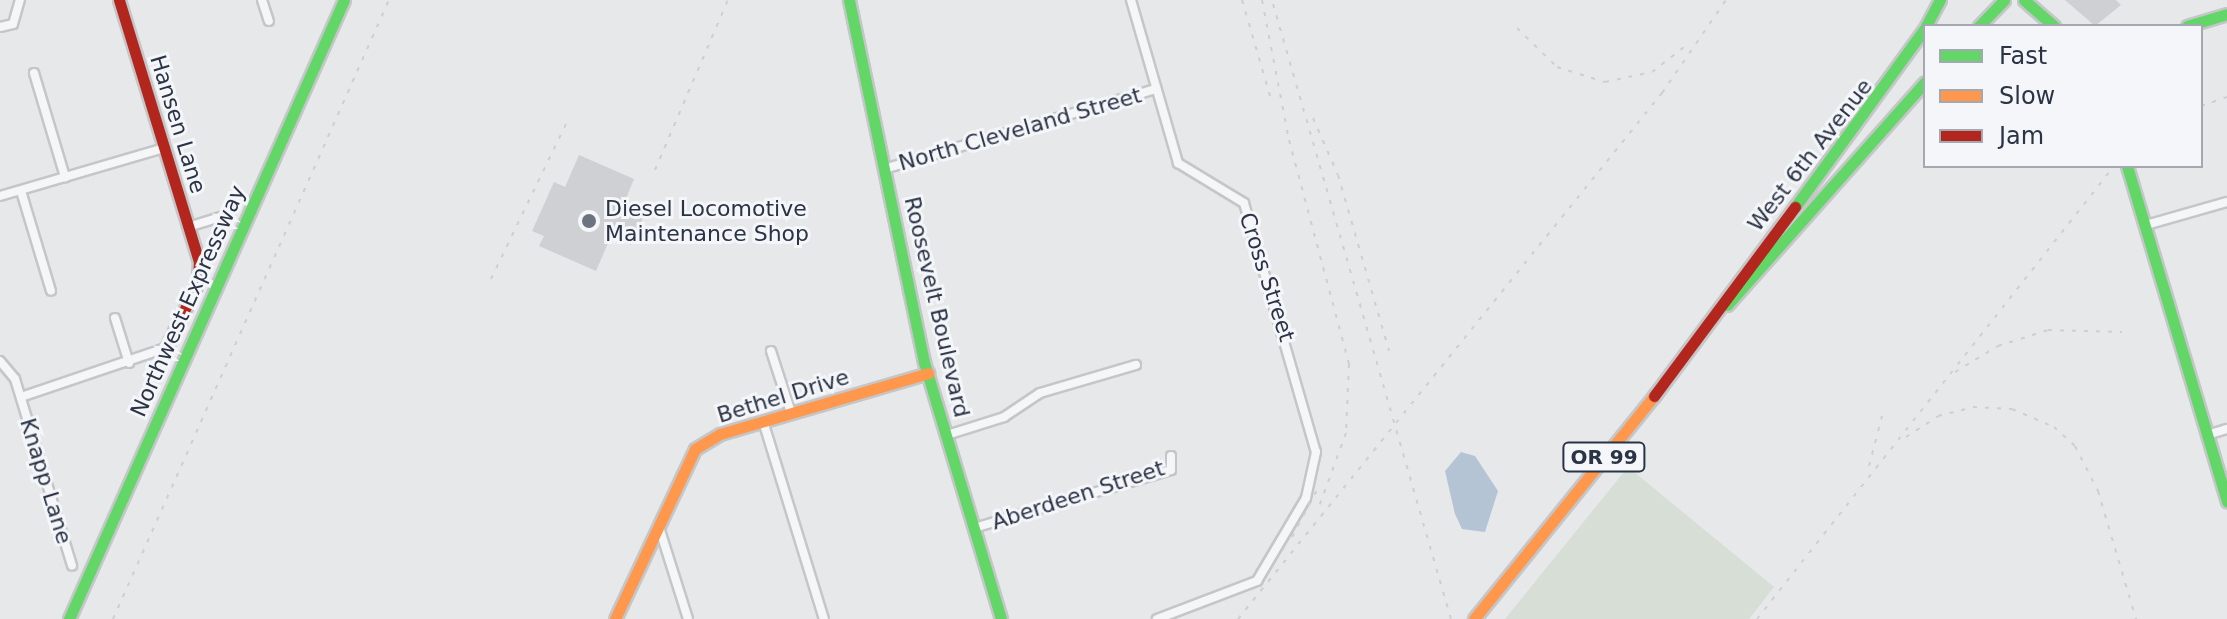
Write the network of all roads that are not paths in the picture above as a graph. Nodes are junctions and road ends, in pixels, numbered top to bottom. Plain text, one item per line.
1 (20, 0) edge
2 (119, 0) edge
3 (262, 0) edge
4 (344, 0) edge
5 (849, 0) edge
6 (1131, 0) edge
7 (1940, 0) edge
8 (2004, 0) edge
9 (2024, 0) edge
10 (2227, 14) edge
11 (269, 21) dead end
12 (1928, 24) edge
13 (1981, 24) edge
14 (2052, 24) edge
15 (2194, 24) edge
16 (0, 27) edge
17 (1923, 32) edge
18 (34, 73) dead end
19 (1923, 84) edge
20 (1156, 89) junction
21 (164, 148) junction
22 (2128, 168) edge
23 (884, 169) junction
24 (65, 177) junction
25 (21, 191) junction
26 (0, 196) edge
27 (2227, 202) edge
28 (227, 215) dead end
29 (2146, 225) junction
30 (188, 227) junction
31 (51, 291) dead end
32 (1727, 305) junction
33 (115, 318) dead end
34 (166, 348) joint
35 (771, 351) dead end
36 (0, 361) edge
37 (129, 363) junction
38 (1136, 365) dead end
39 (928, 373) junction
40 (21, 397) junction
41 (791, 413) junction
42 (763, 421) junction
43 (2227, 429) edge
44 (947, 435) junction
45 (2207, 435) junction
46 (1171, 456) dead end
47 (2227, 501) edge
48 (658, 522) junction
49 (974, 528) junction
50 (72, 565) dead end
51 (1478, 614) edge
52 (69, 619) edge
53 (615, 619) edge
54 (688, 619) edge
55 (824, 619) edge
56 (1001, 619) edge
57 (1157, 619) edge

1 - 16 street
2 - 21 main road, Hansen Lane
3 - 11 street
4 - 52 main road, Northwest Expressway
5 - 23 main road, Roosevelt Boulevard
6 - 20 street, Cross Street
7 - 12 main road, West 6th Avenue / OR 99
8 - 13 main road
9 - 14 main road
10 - 15 main road
17 - 32 main road, West 6th Avenue / OR 99
18 - 24 street
19 - 32 main road, OR 99
20 - 23 street, North Cleveland Street
20 - 57 street, Cross Street
21 - 24 street
21 - 30 main road, Hansen Lane
22 - 29 main road
23 - 39 main road, Roosevelt Boulevard
24 - 25 street
25 - 26 street
25 - 31 street
27 - 29 street
28 - 30 street
29 - 45 main road
30 - 34 main road, Hansen Lane
32 - 51 main road, OR 99
33 - 37 street
34 - 37 street, Knapp Lane
35 - 41 street
36 - 40 street, Knapp Lane
37 - 40 street, Knapp Lane
38 - 44 street
39 - 41 main road, Bethel Drive
39 - 44 main road, Roosevelt Boulevard
40 - 50 street, Knapp Lane
41 - 42 main road, Bethel Drive
42 - 48 main road, Bethel Drive
42 - 55 street
43 - 45 street
44 - 49 main road, Roosevelt Boulevard
45 - 47 main road
46 - 49 street, Aberdeen Street
48 - 53 main road, Bethel Drive
48 - 54 street
49 - 56 main road, Roosevelt Boulevard

